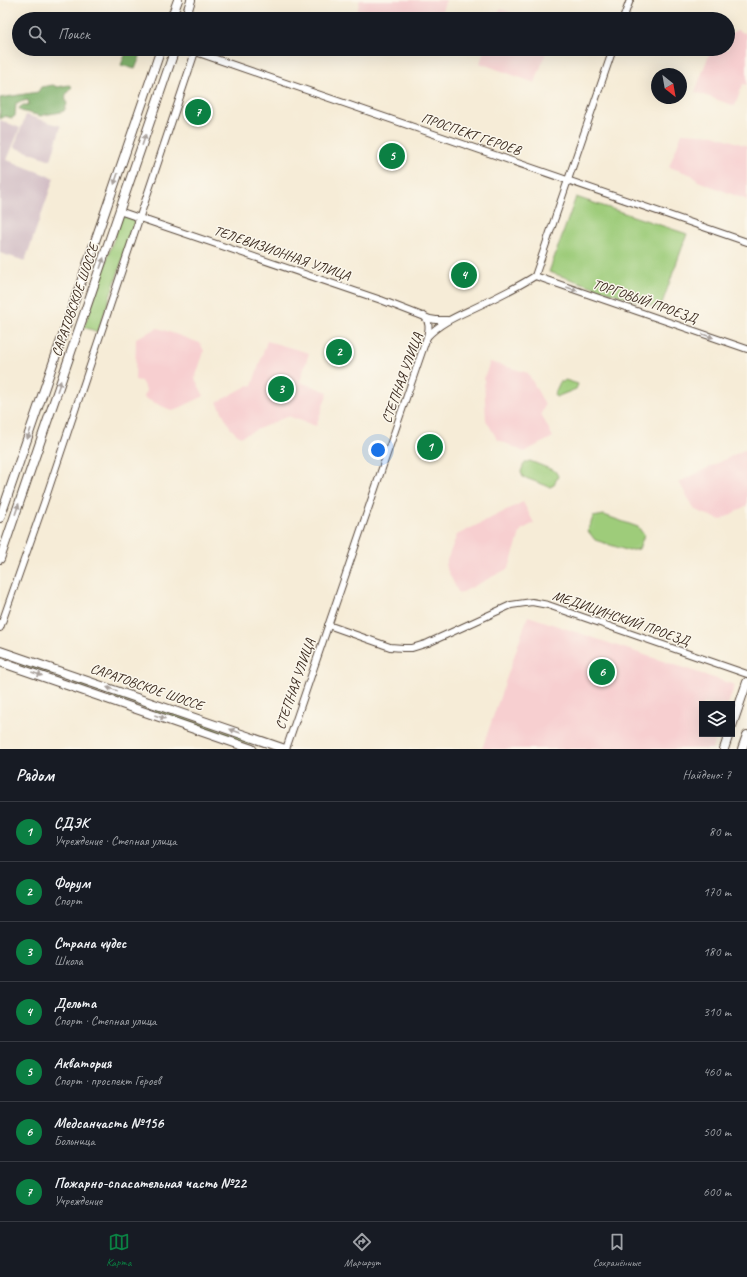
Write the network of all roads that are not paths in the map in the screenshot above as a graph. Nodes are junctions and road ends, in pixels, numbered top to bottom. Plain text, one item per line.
1 (178, 0) edge
2 (191, 0) edge
3 (630, 0) edge
4 (174, 12) edge
5 (187, 12) edge
6 (626, 12) edge
7 (159, 56) edge
8 (172, 56) edge
9 (195, 56) edge
10 (208, 56) edge
11 (611, 56) edge
12 (144, 98) junction
13 (157, 102) junction
14 (568, 181) junction
15 (107, 206) junction
16 (120, 211) junction
17 (140, 218) junction
18 (747, 242) edge
19 (535, 276) junction
20 (424, 316) junction
21 (448, 320) junction
22 (427, 336) junction
23 (747, 349) edge
24 (0, 518) edge
25 (0, 559) edge
26 (328, 625) junction
27 (0, 628) edge
28 (0, 651) edge
29 (19, 658) junction
30 (0, 662) edge
31 (16, 667) junction
32 (747, 674) edge
33 (747, 682) edge
34 (735, 717) edge
35 (747, 735) edge
36 (728, 737) edge
37 (257, 739) junction
38 (253, 749) edge
39 (286, 749) edge
40 (724, 749) edge
41 (742, 749) edge

1 - 4 main road
2 - 5 main road
3 - 6 street
7 - 12 main road, САРАТОВСКОЕ ШОССЕ
8 - 13 main road, САРАТОВСКОЕ ШОССЕ
9 - 17 street
10 - 14 street, ПРОСПЕКТ ГЕРОЕВ
11 - 14 street
12 - 13 main road
12 -> 15 main road, САРАТОВСКОЕ ШОССЕ
16 -> 13 main road, САРАТОВСКОЕ ШОССЕ
14 - 18 street, ПРОСПЕКТ ГЕРОЕВ
14 - 19 street
15 - 16 main road, ТЕЛЕВИЗИОННАЯ УЛИЦА
15 -> 24 main road, САРАТОВСКОЕ ШОССЕ
16 - 17 street, ТЕЛЕВИЗИОННАЯ УЛИЦА
25 -> 16 main road, САРАТОВСКОЕ ШОССЕ
17 - 20 street, ТЕЛЕВИЗИОННАЯ УЛИЦА
17 - 27 street
19 - 21 street, СТЕПНАЯ УЛИЦА
19 -> 23 street, ТОРГОВЫЙ ПРОЕЗД
20 - 21 street, ТЕЛЕВИЗИОННАЯ УЛИЦА
20 - 22 street
21 - 22 street, СТЕПНАЯ УЛИЦА
22 - 26 street, СТЕПНАЯ УЛИЦА
26 - 32 street, МЕДИЦИНСКИЙ ПРОЕЗД
26 - 39 street, СТЕПНАЯ УЛИЦА
28 - 29 main road, САРАТОВСКОЕ ШОССЕ
29 - 31 main road
37 -> 29 main road, САРАТОВСКОЕ ШОССЕ
30 - 31 main road, САРАТОВСКОЕ ШОССЕ
31 -> 38 main road, САРАТОВСКОЕ ШОССЕ
33 - 34 main road
35 - 41 main road
36 - 40 main road
37 - 38 main road
37 - 39 main road, САРАТОВСКОЕ ШОССЕ

